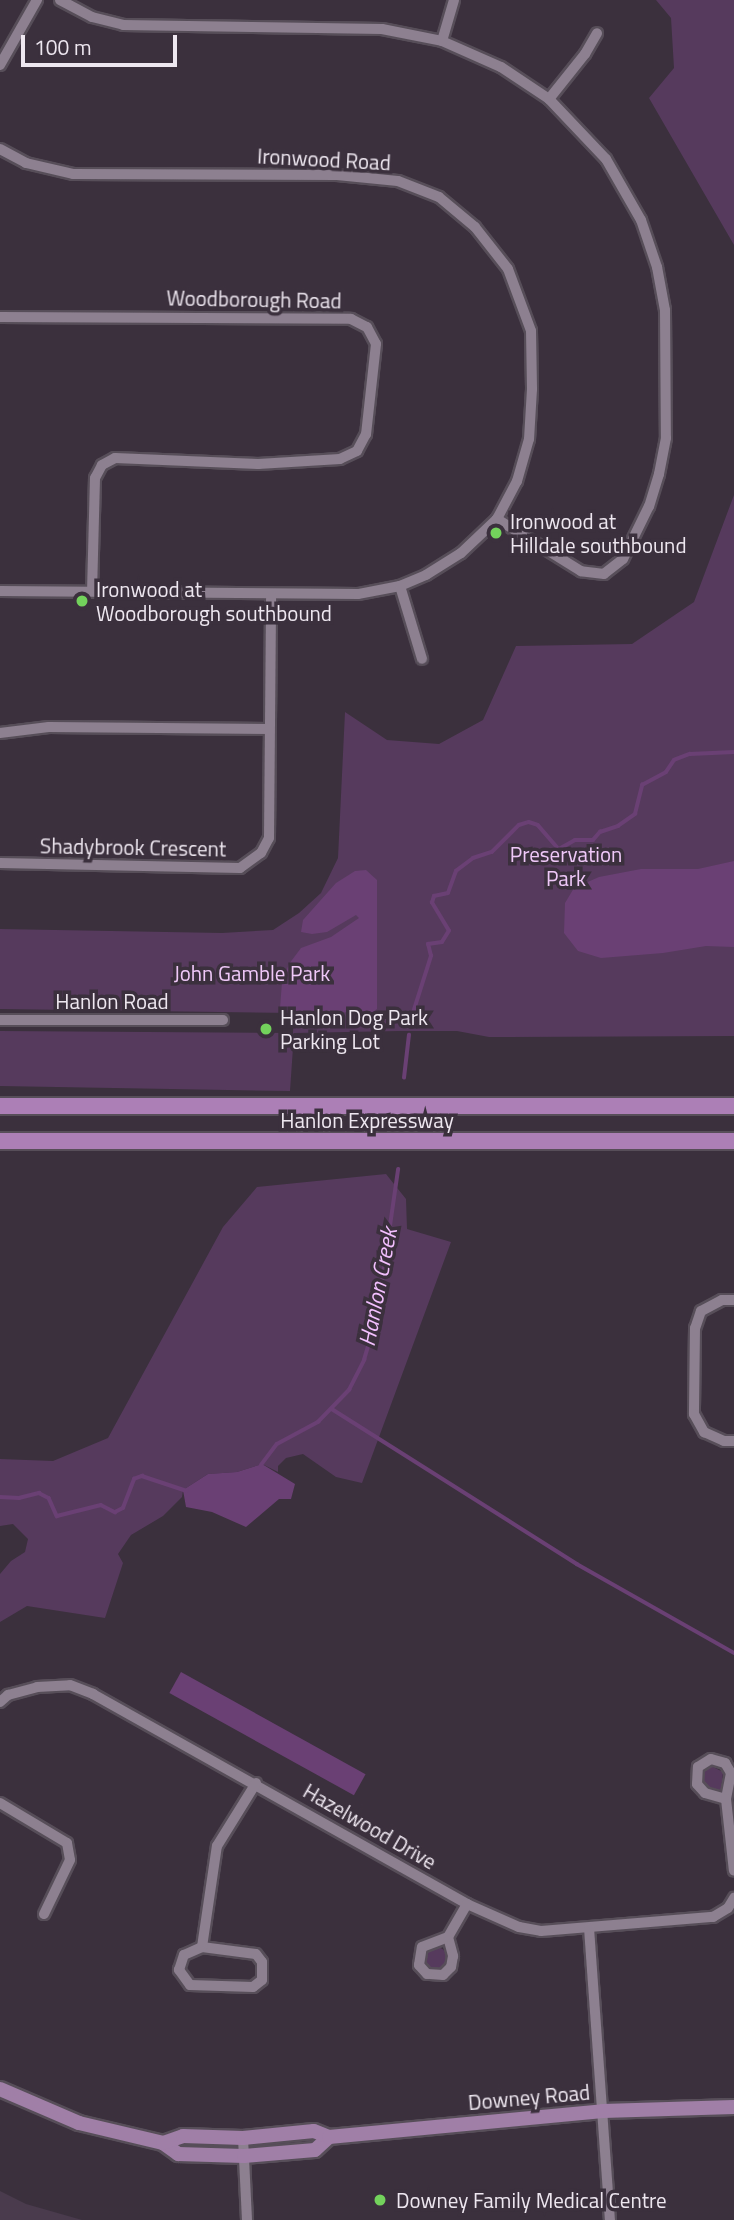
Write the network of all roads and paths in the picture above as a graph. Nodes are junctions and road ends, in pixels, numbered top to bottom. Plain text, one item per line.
1 (37, 0) edge
2 (60, 0) edge
3 (454, 0) edge
4 (597, 33) dead end
5 (442, 41) junction
6 (0, 65) edge
7 (549, 99) junction
8 (0, 149) edge
9 (0, 317) edge
10 (497, 519) junction
11 (400, 586) junction
12 (0, 591) edge
13 (92, 592) junction
14 (271, 595) junction
15 (422, 659) dead end
16 (269, 729) junction
17 (0, 733) edge
18 (0, 863) edge
19 (0, 1020) edge
20 (223, 1020) dead end
21 (0, 1106) edge
22 (734, 1106) edge
23 (0, 1141) edge
24 (734, 1141) edge
25 (734, 1300) edge
26 (734, 1441) edge
27 (0, 1702) edge
28 (256, 1783) junction
29 (726, 1799) dead end
30 (0, 1803) edge
31 (734, 1871) edge
32 (734, 1898) edge
33 (467, 1903) junction
34 (44, 1914) dead end
35 (589, 1927) junction
36 (448, 1937) dead end
37 (202, 1947) junction
38 (0, 2089) edge
39 (734, 2106) edge
40 (603, 2111) junction
41 (329, 2137) junction
42 (243, 2138) junction
43 (163, 2143) junction
44 (244, 2156) junction
45 (247, 2220) edge
46 (610, 2220) edge

1 - 6 street
2 - 5 street
3 - 5 street
4 - 7 street
5 - 7 street
7 - 10 street
8 - 10 street, Ironwood Road
9 - 13 street, Woodborough Road
10 - 11 street, Ironwood Road
11 - 14 street, Ironwood Road
11 - 15 street
12 - 13 street, Ironwood Road
13 - 14 street, Ironwood Road
14 - 16 street, Shadybrook Crescent
16 - 17 street
16 - 18 street, Shadybrook Crescent
19 - 20 street, Hanlon Road
21 - 22 highway, Hanlon Expressway
23 - 24 highway, Hanlon Expressway
25 - 26 street
27 - 28 street, Hazelwood Drive
28 - 33 street, Hazelwood Drive
28 - 37 street
29 - 31 street
30 - 34 street
32 - 35 street, Hazelwood Drive
33 - 35 street, Hazelwood Drive
33 - 36 street
35 - 40 street
37 - 37 street
38 - 43 main road, Downey Road
39 - 40 main road, Downey Road
40 - 41 main road, Downey Road
40 - 46 street
41 - 42 main road, Downey Road
41 - 44 main road, Downey Road
42 - 43 main road, Downey Road
42 - 44 street
43 - 44 main road, Downey Road
44 - 45 street

